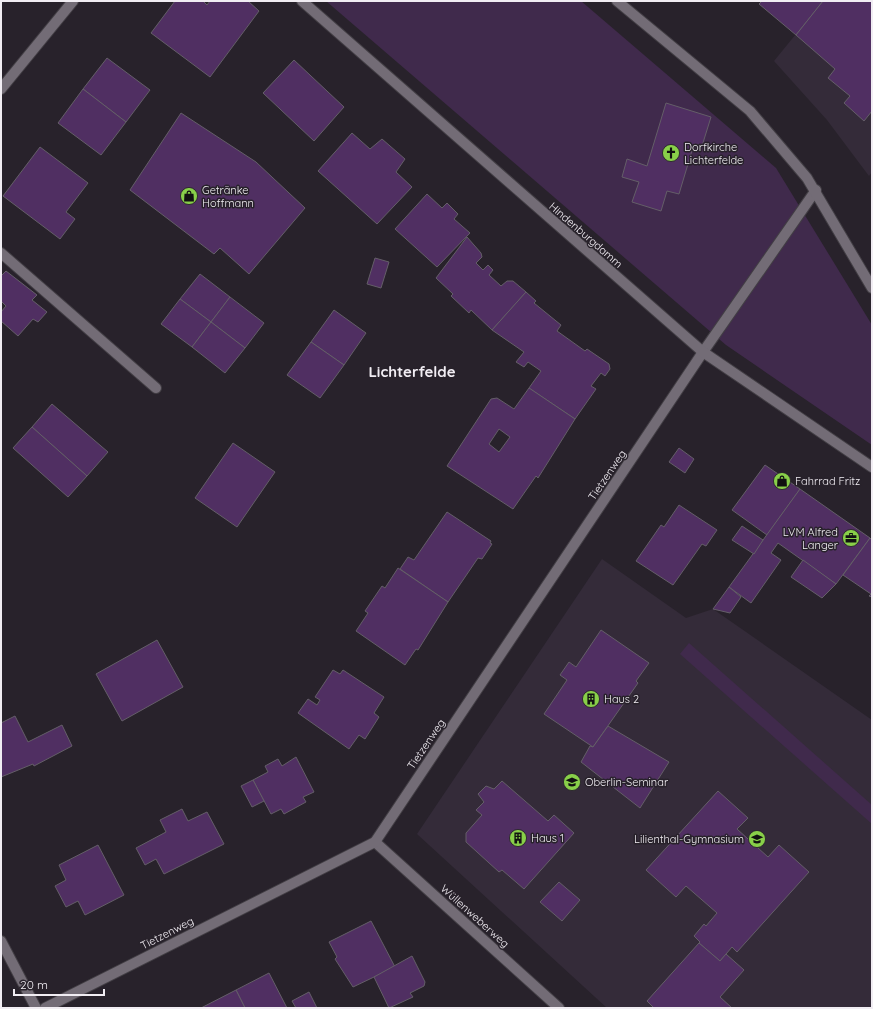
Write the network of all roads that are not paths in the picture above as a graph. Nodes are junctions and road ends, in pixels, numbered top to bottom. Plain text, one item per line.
1 (73, 1) edge
2 (302, 1) edge
3 (617, 1) edge
4 (1, 89) edge
5 (816, 190) junction
6 (1, 253) edge
7 (872, 288) edge
8 (703, 352) junction
9 (156, 388) dead end
10 (872, 466) edge
11 (374, 842) junction
12 (1, 941) edge
13 (36, 1008) edge
14 (45, 1008) edge
15 (559, 1008) edge

1 - 4 street
2 - 8 street, Hindenburgdamm
3 - 5 street
5 - 7 street
5 - 8 street, Tietzenweg
6 - 9 street
8 - 10 street, Hindenburgdamm
8 - 11 street, Tietzenweg
11 - 14 street, Tietzenweg
11 - 15 street, Wüllenweberweg
12 - 13 street

